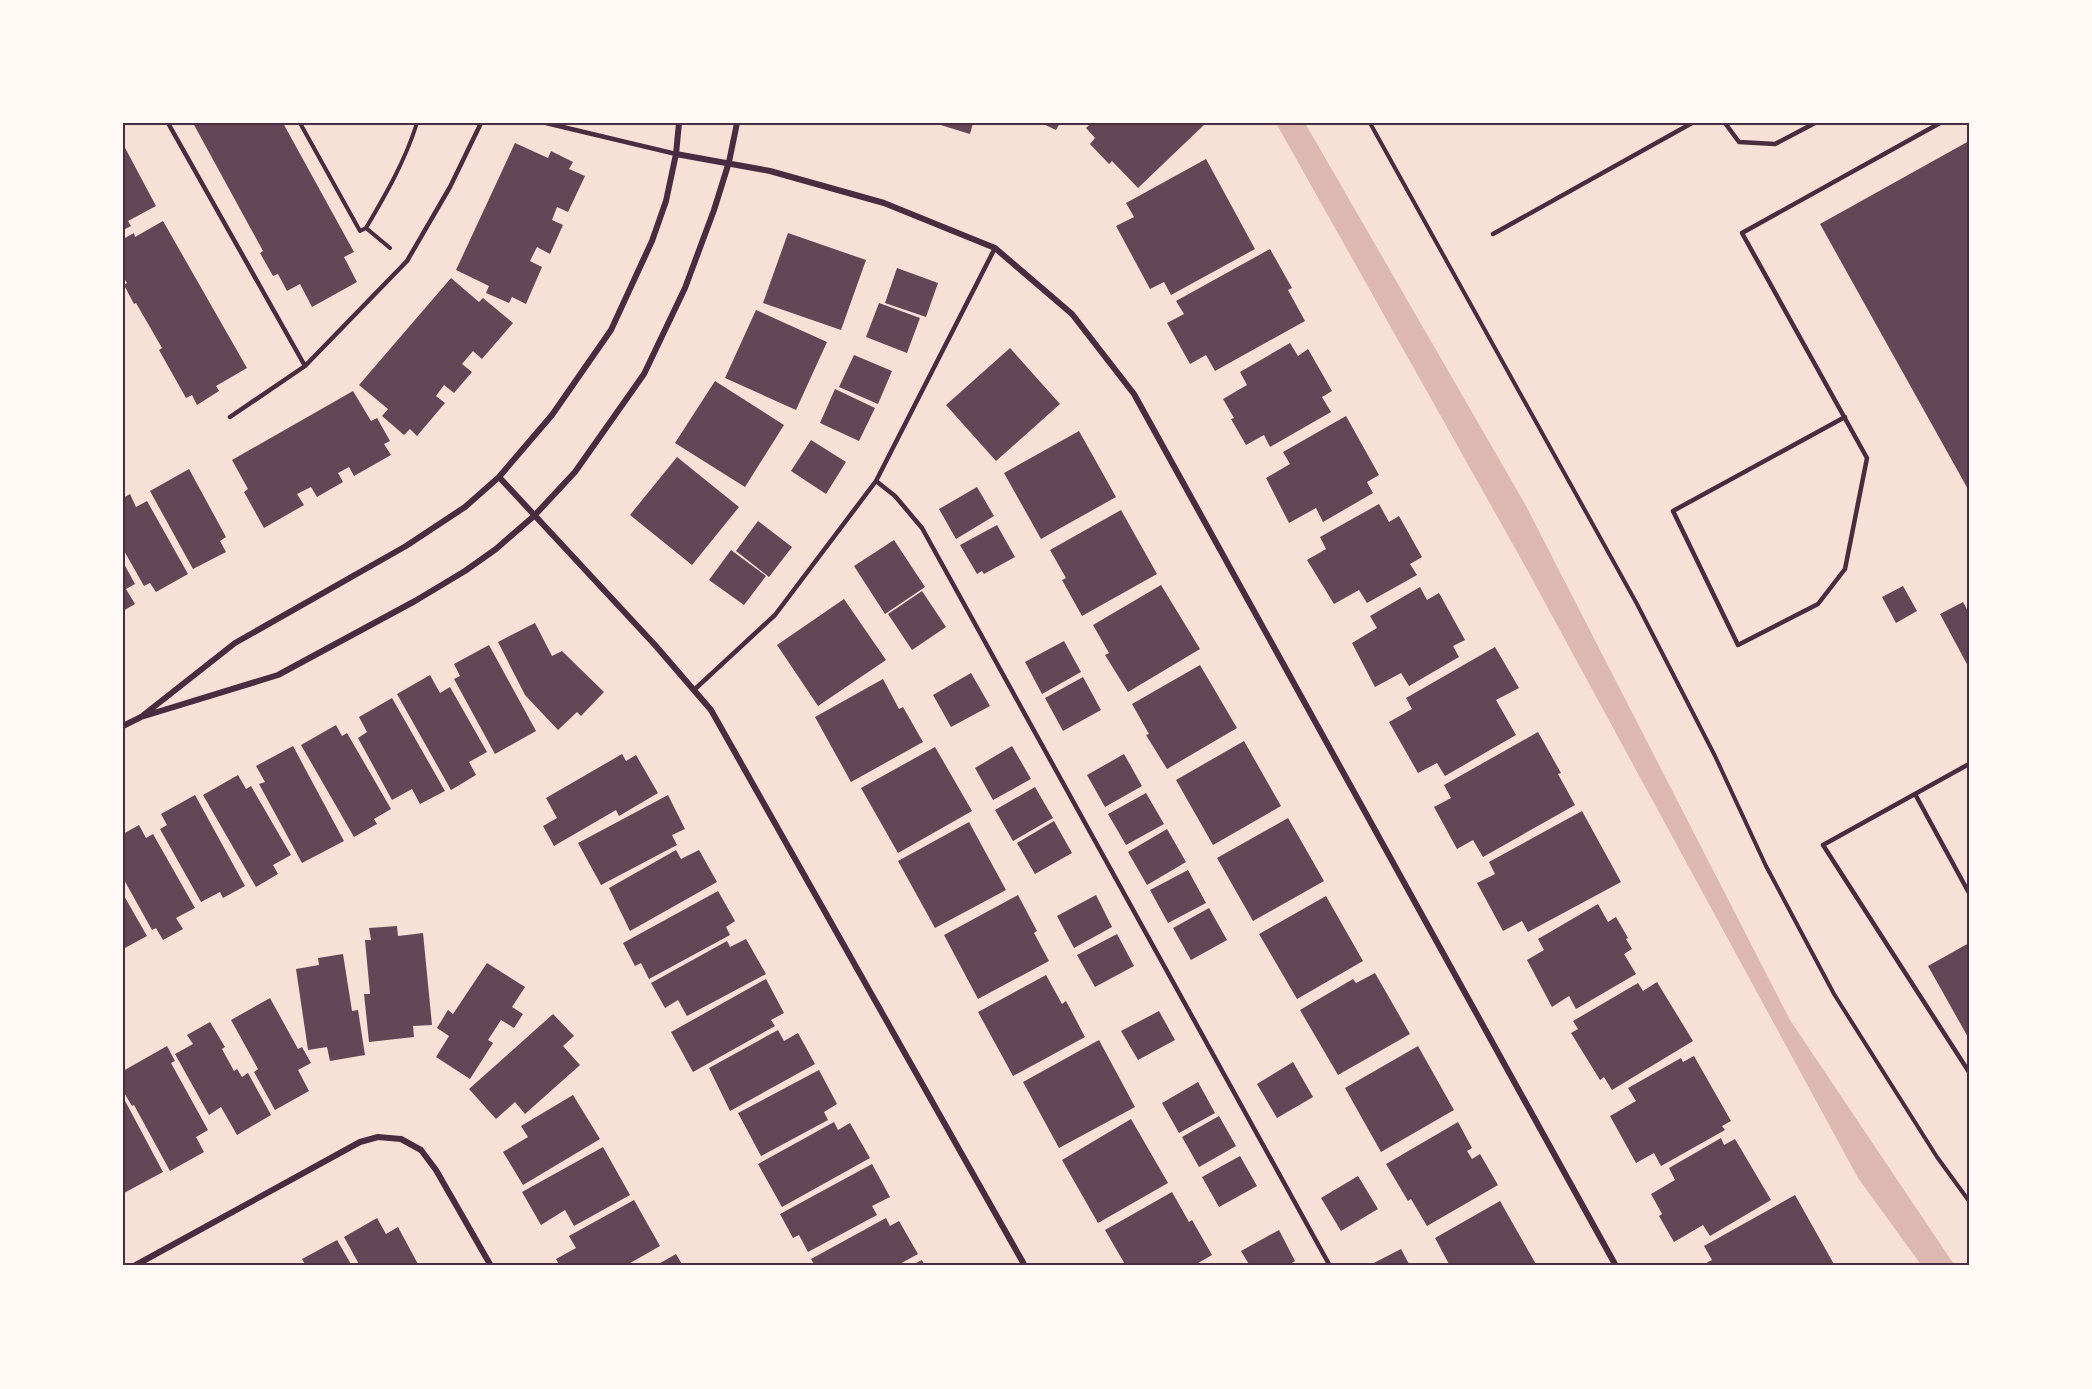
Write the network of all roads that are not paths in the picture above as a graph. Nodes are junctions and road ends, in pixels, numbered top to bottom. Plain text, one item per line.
1 (168, 123) edge
2 (481, 123) edge
3 (546, 123) edge
4 (679, 123) edge
5 (737, 123) edge
6 (1692, 123) edge
7 (1725, 123) edge
8 (1815, 123) edge
9 (1940, 123) edge
10 (676, 154) junction
11 (729, 162) junction
12 (1493, 234) dead end
13 (995, 248) junction
14 (305, 366) junction
15 (230, 417) dead end
16 (1845, 417) junction
17 (499, 477) junction
18 (876, 481) junction
19 (534, 516) junction
20 (694, 690) junction
21 (141, 717) junction
22 (123, 726) edge
23 (1969, 764) edge
24 (1915, 794) junction
25 (1969, 893) edge
26 (1969, 1072) edge
27 (134, 1266) edge
28 (491, 1266) edge
29 (1024, 1266) edge
30 (1330, 1266) edge
31 (1616, 1266) edge

1 - 14 lane
2 - 14 lane
3 - 10 lane
4 - 10 street
5 - 11 street
6 - 12 lane
7 - 8 lane
9 - 16 lane
10 - 11 street
10 - 17 street
11 - 13 street
11 - 19 street
13 - 18 lane
13 - 31 street
14 - 15 lane
16 - 16 lane
17 - 19 street
17 - 21 street
18 - 20 lane
18 - 30 lane
19 - 20 street
19 - 21 street
20 - 29 street
21 - 22 street
23 - 24 lane
24 - 25 lane
24 - 26 lane
27 - 28 street

